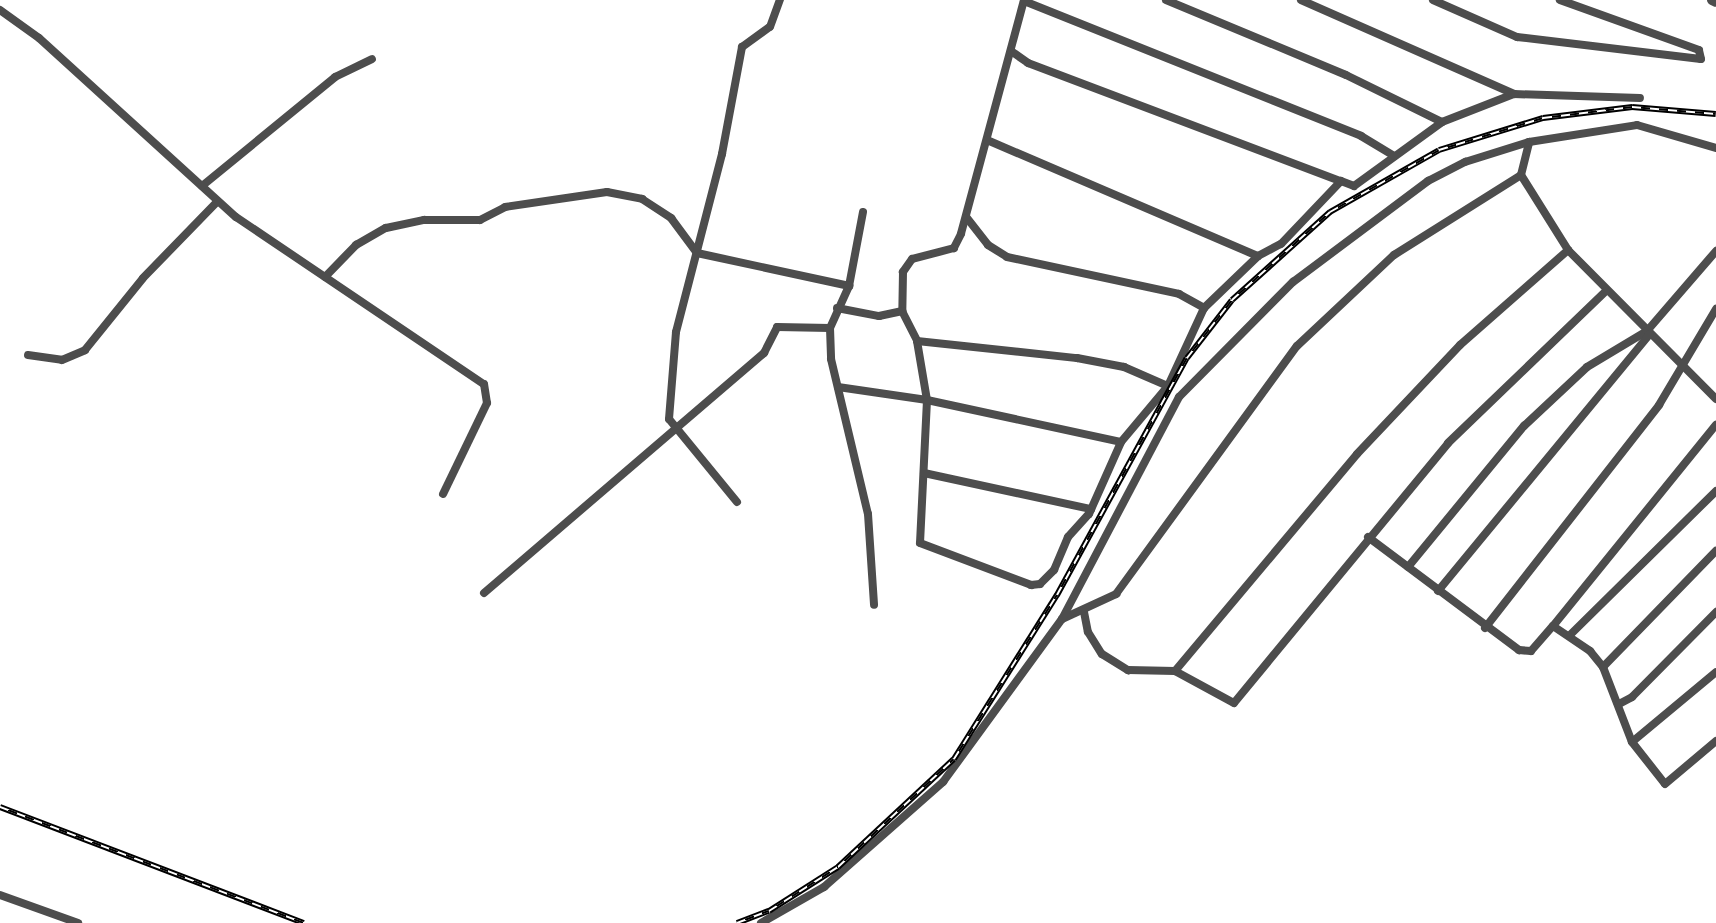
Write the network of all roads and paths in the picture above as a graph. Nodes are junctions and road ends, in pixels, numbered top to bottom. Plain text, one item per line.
1 (780, 0) edge
2 (1166, 0) edge
3 (1301, 0) edge
4 (1433, 0) edge
5 (1560, 0) edge
6 (1024, 1) edge
7 (0, 10) edge
8 (1011, 51) junction
9 (372, 59) dead end
10 (1514, 94) junction
11 (1640, 98) dead end
12 (1442, 122) junction
13 (987, 140) junction
14 (1529, 142) junction
15 (1716, 148) edge
16 (1394, 156) junction
17 (1521, 175) junction
18 (1341, 181) junction
19 (202, 186) junction
20 (218, 201) junction
21 (863, 212) dead end
22 (967, 218) junction
23 (1568, 250) junction
24 (1716, 251) edge
25 (697, 253) junction
26 (1258, 256) junction
27 (325, 277) junction
28 (849, 286) junction
29 (1606, 291) junction
30 (837, 308) junction
31 (1204, 308) junction
32 (1716, 309) edge
33 (902, 311) junction
34 (830, 328) junction
35 (1648, 332) junction
36 (917, 341) junction
37 (28, 355) dead end
38 (1683, 368) junction
39 (1168, 386) junction
40 (838, 387) junction
41 (1715, 394) edge
42 (927, 400) junction
43 (1716, 425) edge
44 (674, 429) junction
45 (1121, 442) junction
46 (924, 473) junction
47 (1716, 491) edge
48 (443, 494) dead end
49 (737, 502) dead end
50 (1091, 509) junction
51 (1368, 537) junction
52 (1716, 551) edge
53 (1408, 567) junction
54 (1438, 591) junction
55 (484, 593) dead end
56 (874, 605) dead end
57 (1084, 612) junction
58 (1716, 612) edge
59 (1062, 619) junction
60 (1553, 626) junction
61 (1485, 628) junction
62 (1570, 635) junction
63 (1603, 667) junction
64 (1175, 671) junction
65 (1716, 672) edge
66 (1619, 704) junction
67 (1716, 741) edge
68 (1632, 742) junction
69 (0, 895) edge
70 (78, 923) edge
71 (761, 923) edge

1 - 25 street
2 - 12 street
3 - 10 street
4 - 5 street
6 - 8 street
6 - 16 street
7 - 19 street
8 - 13 street
8 - 18 street
9 - 19 street
10 - 11 street
10 - 12 street
12 - 16 street
13 - 22 street
13 - 26 street
14 - 15 street
14 - 17 street
14 - 59 street
16 - 18 street
17 - 23 street
17 - 57 street
18 - 26 street
19 - 20 street
20 - 27 street
20 - 37 street
21 - 28 street
22 - 31 street
22 - 33 street
23 - 29 street
23 - 64 street
24 - 35 street
25 - 27 street
25 - 28 street
25 - 44 street
26 - 31 street
27 - 48 street
28 - 30 street
29 - 35 street
29 - 51 street
30 - 33 street
30 - 34 street
31 - 39 street
32 - 38 street
33 - 36 street
34 - 40 street
34 - 44 street
35 - 38 street
35 - 53 street
35 - 54 street
36 - 39 street
36 - 42 street
38 - 41 street
38 - 61 street
39 - 45 street
40 - 42 street
40 - 56 street
42 - 45 street
42 - 46 street
43 - 60 street
44 - 49 street
44 - 55 street
45 - 50 street
46 - 50 street
46 - 50 street
47 - 62 street
51 - 53 street
51 - 64 street
52 - 63 street
53 - 54 street
54 - 61 street
57 - 59 street
57 - 64 street
58 - 66 street
59 - 71 street
60 - 61 street
60 - 62 street
62 - 63 street
63 - 66 street
65 - 68 street
66 - 68 street
67 - 68 street
69 - 70 street

